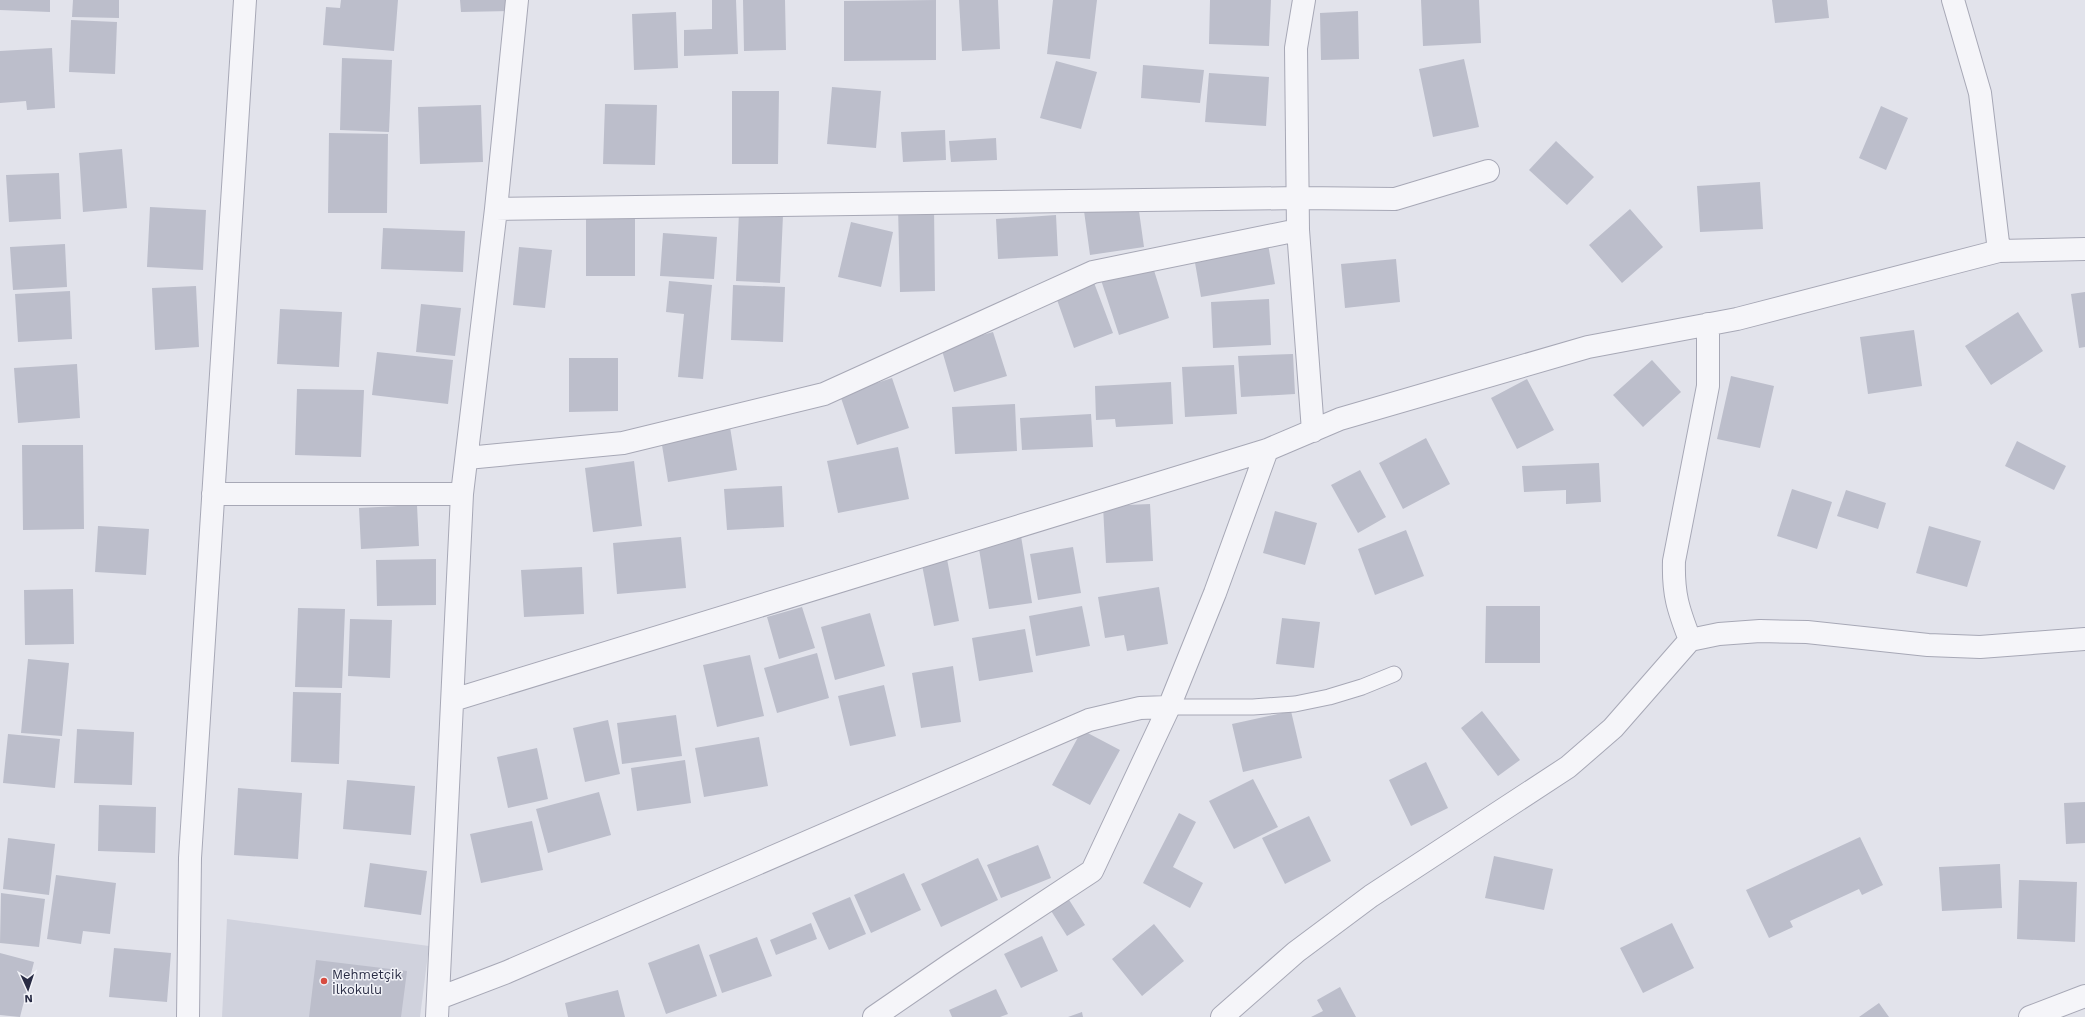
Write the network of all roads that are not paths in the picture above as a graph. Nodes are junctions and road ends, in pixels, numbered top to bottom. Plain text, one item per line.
1 (245, 0) edge
2 (517, 0) edge
3 (1304, 0) edge
4 (1953, 0) edge
5 (1488, 171) dead end
6 (1298, 198) junction
7 (496, 209) junction
8 (1298, 230) junction
9 (2085, 249) edge
10 (1999, 251) junction
11 (1708, 324) junction
12 (1312, 431) junction
13 (1267, 450) junction
14 (467, 458) junction
15 (213, 494) junction
16 (462, 494) junction
17 (2085, 639) edge
18 (1690, 640) junction
19 (1394, 674) dead end
20 (453, 700) junction
21 (1169, 707) junction
22 (2085, 996) edge
23 (438, 1007) edge
24 (188, 1017) edge
25 (874, 1017) edge
26 (1222, 1017) edge
27 (2030, 1017) edge

1 - 15 street
2 - 7 street
3 - 6 street
4 - 10 street
5 - 6 street
6 - 7 street
6 - 8 street
7 - 14 street
8 - 12 street
8 - 14 street
9 - 10 street
10 - 11 street
11 - 12 street
11 - 18 street
12 - 13 street
13 - 20 street
13 - 21 street
14 - 16 street
15 - 16 street
15 - 24 street
16 - 20 street
17 - 18 street
18 - 26 street
19 - 21 lane
20 - 23 street
21 - 23 street
21 - 25 street
22 - 27 street

